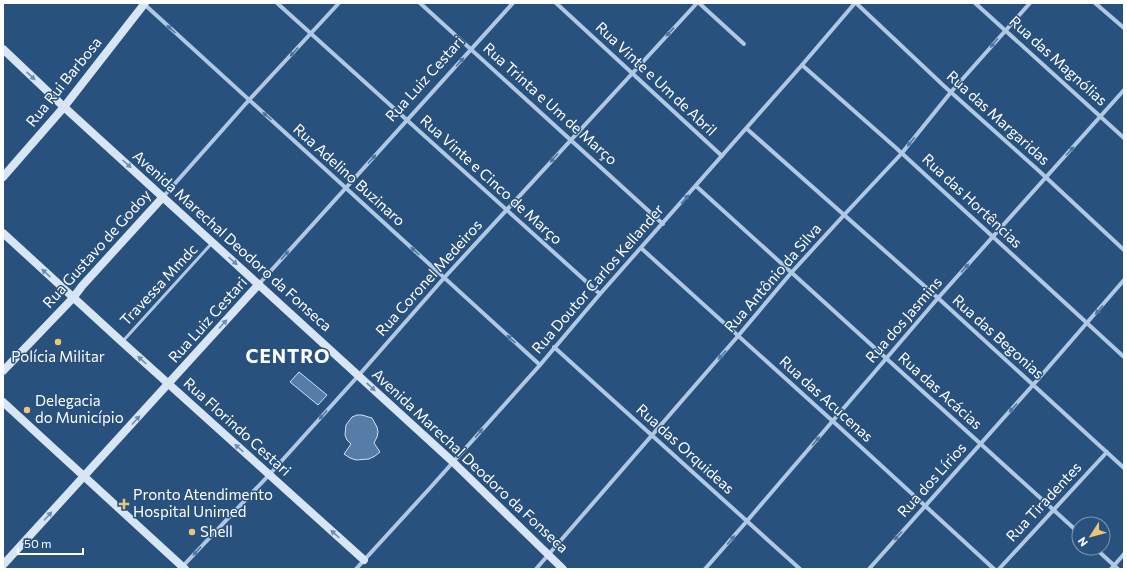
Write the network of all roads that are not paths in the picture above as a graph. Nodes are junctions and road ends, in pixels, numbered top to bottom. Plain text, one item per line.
1 (143, 3) edge
2 (278, 3) edge
3 (339, 3) edge
4 (420, 3) edge
5 (514, 3) edge
6 (556, 3) edge
7 (698, 3) edge
8 (856, 3) edge
9 (975, 3) edge
10 (1030, 3) edge
11 (1095, 3) edge
12 (1124, 28) edge
13 (1005, 30) junction
14 (311, 33) junction
15 (744, 44) dead end
16 (3, 49) edge
17 (471, 50) junction
18 (802, 65) junction
19 (632, 73) junction
20 (1124, 90) edge
21 (952, 92) junction
22 (249, 100) junction
23 (64, 107) junction
24 (1101, 116) junction
25 (407, 120) junction
26 (747, 128) junction
27 (1124, 138) edge
28 (571, 140) junction
29 (902, 153) junction
30 (722, 156) junction
31 (3, 177) edge
32 (1046, 178) junction
33 (696, 186) junction
34 (345, 188) junction
35 (163, 197) junction
36 (507, 210) junction
37 (844, 215) junction
38 (663, 224) junction
39 (3, 232) edge
40 (993, 236) junction
41 (213, 243) junction
42 (641, 248) junction
43 (1124, 250) edge
44 (791, 274) junction
45 (444, 278) junction
46 (1124, 280) edge
47 (259, 284) junction
48 (600, 294) junction
49 (73, 298) junction
50 (938, 298) junction
51 (1088, 322) junction
52 (738, 336) junction
53 (122, 342) junction
54 (554, 347) junction
55 (1124, 357) edge
56 (886, 358) junction
57 (540, 365) junction
58 (3, 371) edge
59 (359, 375) junction
60 (169, 384) junction
61 (1033, 385) junction
62 (3, 402) edge
63 (833, 421) junction
64 (652, 436) junction
65 (980, 444) junction
66 (1107, 452) junction
67 (454, 462) junction
68 (1124, 468) edge
69 (269, 475) junction
70 (84, 476) junction
71 (925, 507) junction
72 (1053, 510) junction
73 (747, 521) junction
74 (1071, 526) edge
75 (1124, 554) edge
76 (548, 555) junction
77 (1102, 556) edge
78 (364, 560) junction
79 (3, 565) edge
80 (1112, 567) edge
81 (182, 568) edge
82 (356, 569) edge
83 (536, 569) edge
84 (563, 569) edge
85 (705, 569) edge
86 (800, 569) edge
87 (869, 569) edge
88 (994, 569) edge
89 (999, 569) edge
90 (1118, 569) edge

22 -> 1 street, Rua Adelino Buzinaro
1 - 23 street, Rua Rui Barbosa
2 - 14 street, Rua Vinte e Cinco de Março
3 - 14 street, Rua Gustavo de Godoy
4 - 17 street, Rua Trinta e Um de Março
5 - 17 street, Rua Luiz Cestari
6 - 19 street, Rua Vinte e Um de Abril
7 - 15 street
7 -> 19 street, Rua Coronel Medeiros
8 - 18 street, Rua Doutor Carlos Kellander
8 - 21 street, Rua das Margaridas
9 - 13 street, Rua das Magnólias
10 - 13 street, Rua Antônio da Silva
11 - 12 street
13 -> 21 street, Rua Antônio da Silva
13 - 24 street, Rua das Magnólias
14 -> 22 street, Rua Gustavo de Godoy
14 - 25 street, Rua Vinte e Cinco de Março
16 -> 23 street, Avenida Marechal Deodoro da Fonseca
25 -> 17 street, Rua Luiz Cestari
17 - 28 street, Rua Trinta e Um de Março
18 - 26 street, Rua Doutor Carlos Kellander
18 - 29 street, Rua das Hortências
19 - 28 street, Rua Coronel Medeiros
19 - 30 street, Rua Vinte e Um de Abril
20 - 24 street, Rua dos Jasmins
21 -> 29 street, Rua Antônio da Silva
21 - 32 street, Rua das Margaridas
34 -> 22 street, Rua Adelino Buzinaro
22 - 35 street, Rua Gustavo de Godoy
23 - 31 street, Rua Rui Barbosa
23 -> 35 street, Avenida Marechal Deodoro da Fonseca
24 - 27 street, Rua das Magnólias
32 -> 24 street, Rua dos Jasmins
34 -> 25 street, Rua Luiz Cestari
25 - 36 street, Rua Vinte e Cinco de Março
26 - 30 street, Rua Doutor Carlos Kellander
26 - 37 street, Rua das Begonias
28 -> 36 street, Rua Coronel Medeiros
28 - 38 street, Rua Trinta e Um de Março
29 - 37 street, Rua Antônio da Silva
29 - 40 street, Rua das Hortências
30 - 33 street, Rua Doutor Carlos Kellander
32 - 40 street, Rua dos Jasmins
32 - 43 street, Rua das Margaridas
38 -> 33 street, Rua Doutor Carlos Kellander
33 - 44 street, Rua das Acácias
45 -> 34 street, Rua Adelino Buzinaro
47 -> 34 street, Rua Luiz Cestari
35 - 41 street, Avenida Marechal Deodoro da Fonseca
35 - 49 street, Rua Gustavo de Godoy
36 - 45 street, Rua Coronel Medeiros
36 - 48 street, Rua Vinte e Cinco de Março
37 - 44 street, Rua Antônio da Silva
37 - 50 street, Rua das Begonias
38 - 42 street, Rua Doutor Carlos Kellander
49 -> 39 street, Rua Florindo Cestari
50 -> 40 street, Rua dos Jasmins
40 - 51 street, Rua das Hortências
41 -> 47 street, Avenida Marechal Deodoro da Fonseca
41 - 53 lane, Travessa Mmdc
42 - 48 street, Rua Doutor Carlos Kellander
42 - 52 street, Rua das Acucenas
44 - 52 street, Rua Antônio da Silva
44 - 56 street, Rua das Acácias
57 -> 45 street, Rua Adelino Buzinaro
45 - 59 street, Rua Coronel Medeiros
46 -> 51 street, Rua dos Lírios
47 - 59 street, Avenida Marechal Deodoro da Fonseca
60 -> 47 street, Rua Luiz Cestari
48 - 54 street, Rua Doutor Carlos Kellander
49 - 53 street, Rua Florindo Cestari
49 - 58 street, Rua Gustavo de Godoy
50 - 56 street, Rua dos Jasmins
50 - 61 street, Rua das Begonias
51 - 55 street, Rua das Hortências
51 - 61 street, Rua dos Lírios
52 - 63 street, Rua das Acucenas
52 -> 64 street, Rua Antônio da Silva
60 -> 53 street, Rua Florindo Cestari
54 - 57 street, Rua Doutor Carlos Kellander
54 - 64 street, Rua das Orquideas
56 - 63 street, Rua dos Jasmins
56 - 65 street, Rua das Acácias
67 -> 57 street, Rua Doutor Carlos Kellander
59 -> 67 street, Avenida Marechal Deodoro da Fonseca
59 -> 69 street, Rua Coronel Medeiros
69 -> 60 street, Rua Florindo Cestari
70 -> 60 street, Rua Luiz Cestari
61 -> 65 street, Rua dos Lírios
61 - 66 street, Rua das Begonias
62 - 70 street
63 - 71 street, Rua das Acucenas
73 -> 63 street, Rua dos Jasmins
64 - 73 street, Rua das Orquideas
64 - 76 street, Rua Antônio da Silva
65 - 71 street, Rua dos Lírios
65 - 72 street, Rua das Acácias
66 - 68 street, Rua das Begonias
66 - 72 street, Rua Tiradentes
67 - 76 street, Avenida Marechal Deodoro da Fonseca
67 - 78 street, Rua Doutor Carlos Kellander
78 -> 69 street, Rua Florindo Cestari
69 -> 81 street, Rua Coronel Medeiros
79 -> 70 street, Rua Luiz Cestari
70 - 81 street
71 -> 87 street, Rua dos Lírios
71 - 88 street, Rua das Acucenas
72 - 74 street, Rua das Acácias
72 - 89 street, Rua Tiradentes
85 -> 73 street, Rua dos Jasmins
73 - 86 street, Rua das Orquideas
75 - 80 street
76 - 83 street, Rua Antônio da Silva
76 - 84 street, Avenida Marechal Deodoro da Fonseca
77 - 80 street
78 - 82 street, Rua Doutor Carlos Kellander
80 - 90 street

